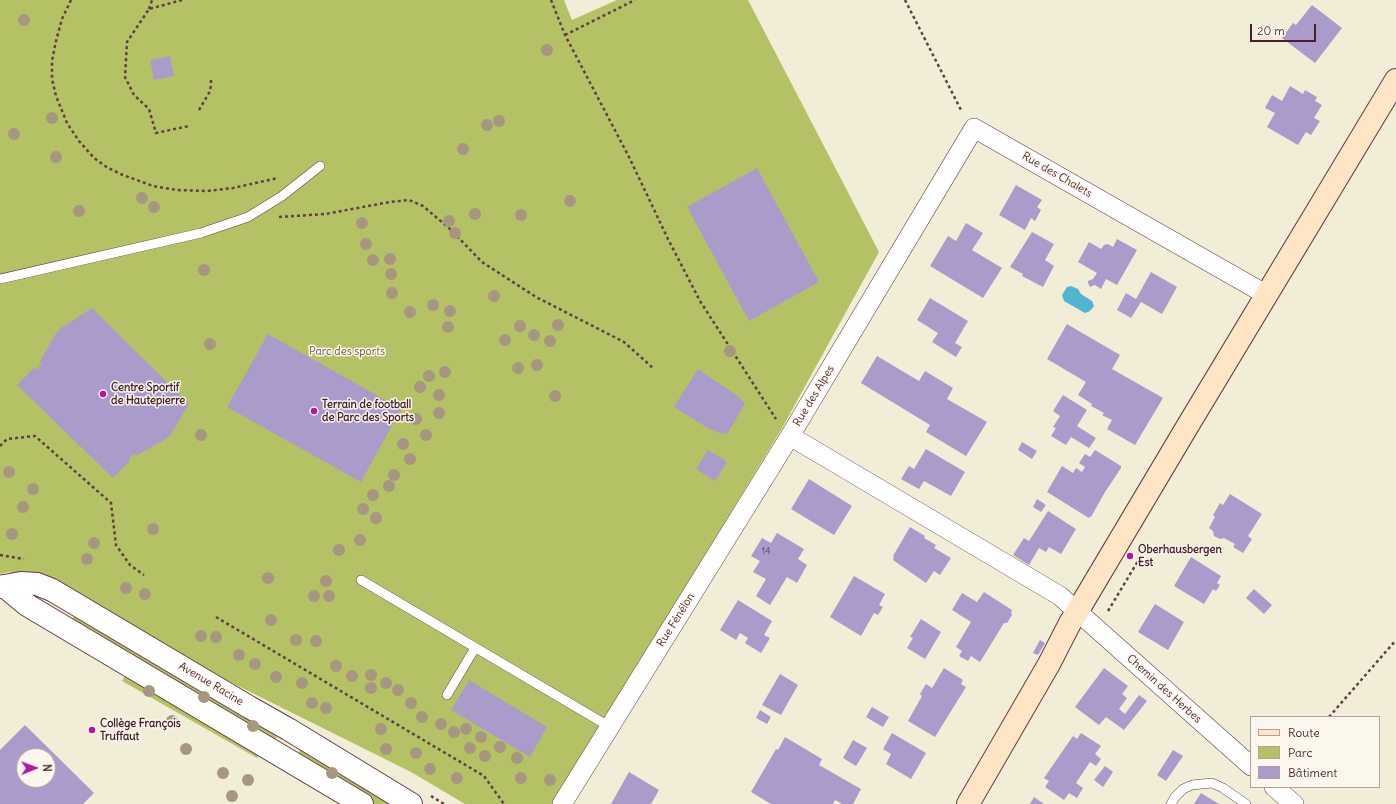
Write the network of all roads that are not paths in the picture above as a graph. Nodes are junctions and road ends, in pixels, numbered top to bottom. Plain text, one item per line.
1 (1396, 80) edge
2 (974, 128) joint
3 (320, 166) dead end
4 (0, 279) edge
5 (1267, 295) junction
6 (790, 436) junction
7 (361, 580) dead end
8 (1, 584) edge
9 (1077, 612) junction
10 (476, 648) junction
11 (448, 695) dead end
12 (610, 727) junction
13 (1250, 765) edge
14 (1275, 788) edge
15 (362, 804) edge
16 (411, 804) edge
17 (562, 804) edge
18 (968, 804) edge
19 (1171, 804) edge
20 (1246, 804) edge
21 (1294, 804) edge

1 - 5 main road
2 - 5 street, Rue des Chalets
2 - 6 street, Rue des Alpes
3 - 4 lane
5 - 9 main road
6 - 9 street, Rue des Alpes
6 - 12 street, Rue Fénélon
7 - 10 lane
8 - 15 street, Avenue Racine
8 - 16 street, Avenue Racine
9 - 13 street, Chemin des Herbes
9 - 18 main road
10 - 11 lane
10 - 12 lane
12 - 17 street, Rue Fénélon
14 - 21 street
19 - 20 lane

